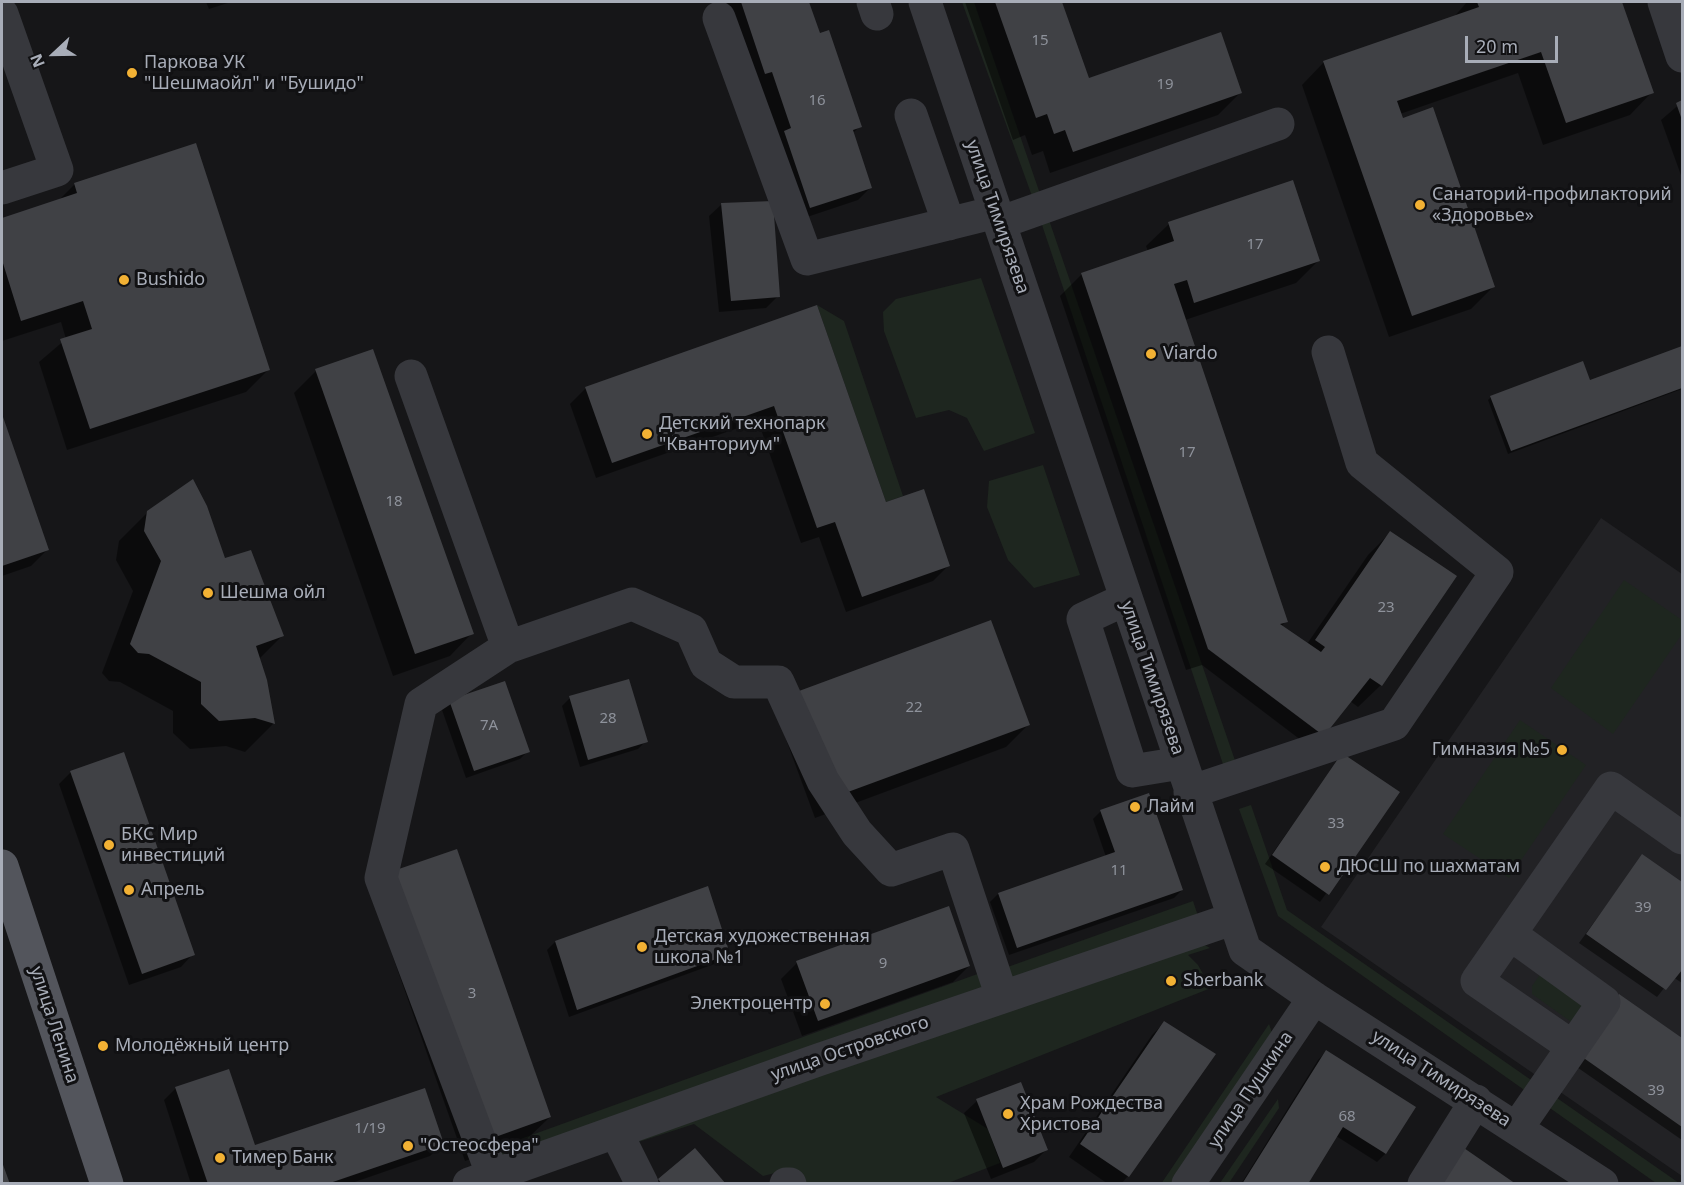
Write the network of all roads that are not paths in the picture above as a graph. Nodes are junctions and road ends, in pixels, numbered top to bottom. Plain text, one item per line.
1 (925, 2) edge
2 (1664, 2) edge
3 (2, 14) edge
4 (719, 18) dead end
5 (1683, 56) edge
6 (911, 115) dead end
7 (1278, 124) dead end
8 (2, 188) edge
9 (997, 218) junction
10 (949, 224) junction
11 (1328, 352) dead end
12 (411, 376) dead end
13 (1126, 599) junction
14 (508, 647) junction
15 (1186, 777) junction
16 (1683, 838) edge
17 (2, 866) edge
18 (1232, 919) junction
19 (1510, 933) junction
20 (1002, 997) junction
21 (1314, 998) junction
22 (1573, 1047) junction
23 (1476, 1101) junction
24 (1517, 1128) junction
25 (616, 1132) junction
26 (481, 1180) edge
27 (107, 1184) edge
28 (642, 1184) edge
29 (1188, 1184) edge
30 (1424, 1184) edge
31 (1602, 1184) edge

1 - 9 street, улица Тимирязева
2 - 5 street
3 - 8 street
4 - 10 street
6 - 10 street
7 - 9 street
9 - 10 street
9 - 13 street, улица Тимирязева
11 - 15 street
12 - 14 street
13 - 15 street, улица Тимирязева
13 - 15 street
14 - 20 street
14 - 26 street
15 - 18 street, улица Тимирязева
16 - 19 street
17 - 27 main road, улица Ленина
18 - 20 street, улица Островского
18 - 21 street, улица Тимирязева
19 - 22 street
19 - 22 street
20 - 25 street, улица Островского
21 - 23 street, улица Тимирязева
21 - 29 street, улица Пушкина
22 - 24 street
23 - 24 street, улица Тимирязева
23 - 30 street
24 - 31 street, улица Тимирязева
25 - 26 street, улица Островского
25 - 28 street

